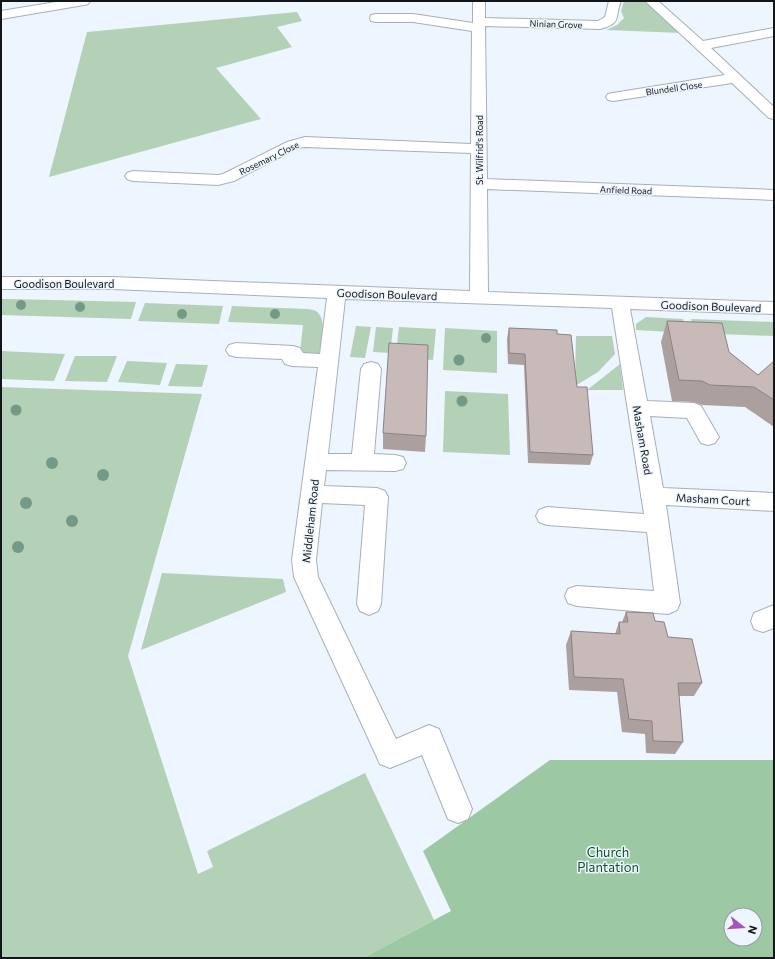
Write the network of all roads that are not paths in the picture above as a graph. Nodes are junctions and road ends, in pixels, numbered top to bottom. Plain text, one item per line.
1 (84, 1) edge
2 (479, 1) edge
3 (615, 1) edge
4 (651, 1) edge
5 (1, 15) edge
6 (376, 18) dead end
7 (479, 25) junction
8 (774, 32) edge
9 (700, 46) junction
10 (735, 78) junction
11 (613, 97) dead end
12 (774, 115) edge
13 (479, 149) junction
14 (133, 176) dead end
15 (479, 184) junction
16 (774, 195) edge
17 (1, 283) edge
18 (337, 292) junction
19 (479, 298) junction
20 (620, 303) junction
21 (774, 308) edge
22 (236, 350) dead end
23 (329, 361) junction
24 (371, 368) dead end
25 (638, 408) junction
26 (708, 437) dead end
27 (316, 462) junction
28 (362, 462) junction
29 (395, 463) dead end
30 (312, 494) junction
31 (653, 496) junction
32 (774, 502) edge
33 (547, 516) dead end
34 (657, 524) junction
35 (577, 596) dead end
36 (369, 604) dead end
37 (458, 809) dead end

1 - 5 street
2 - 7 street, St. Wilfrid's Road
3 - 7 street, Ninian Grove
4 - 9 street
6 - 7 street
7 - 13 street, St. Wilfrid's Road
8 - 9 street
9 - 10 street
10 - 11 street, Blundell Close
10 - 12 street
13 - 14 street, Rosemary Close
13 - 15 street, St. Wilfrid's Road
15 - 16 street, Anfield Road
15 - 19 street, St. Wilfrid's Road
17 - 18 street, Goodison Boulevard
18 - 19 street, Goodison Boulevard
18 - 23 street, Middleham Road
19 - 20 street, Goodison Boulevard
20 - 21 street, Goodison Boulevard
20 - 25 street, Masham Road
22 - 23 street
23 - 27 street, Middleham Road
24 - 28 street
25 - 26 street
25 - 31 street, Masham Road
27 - 28 street
27 - 30 street, Middleham Road
28 - 29 street
30 - 36 street
30 - 37 street, Middleham Road
31 - 32 street, Masham Court
31 - 34 street, Masham Road
33 - 34 street
34 - 35 street, Masham Road

